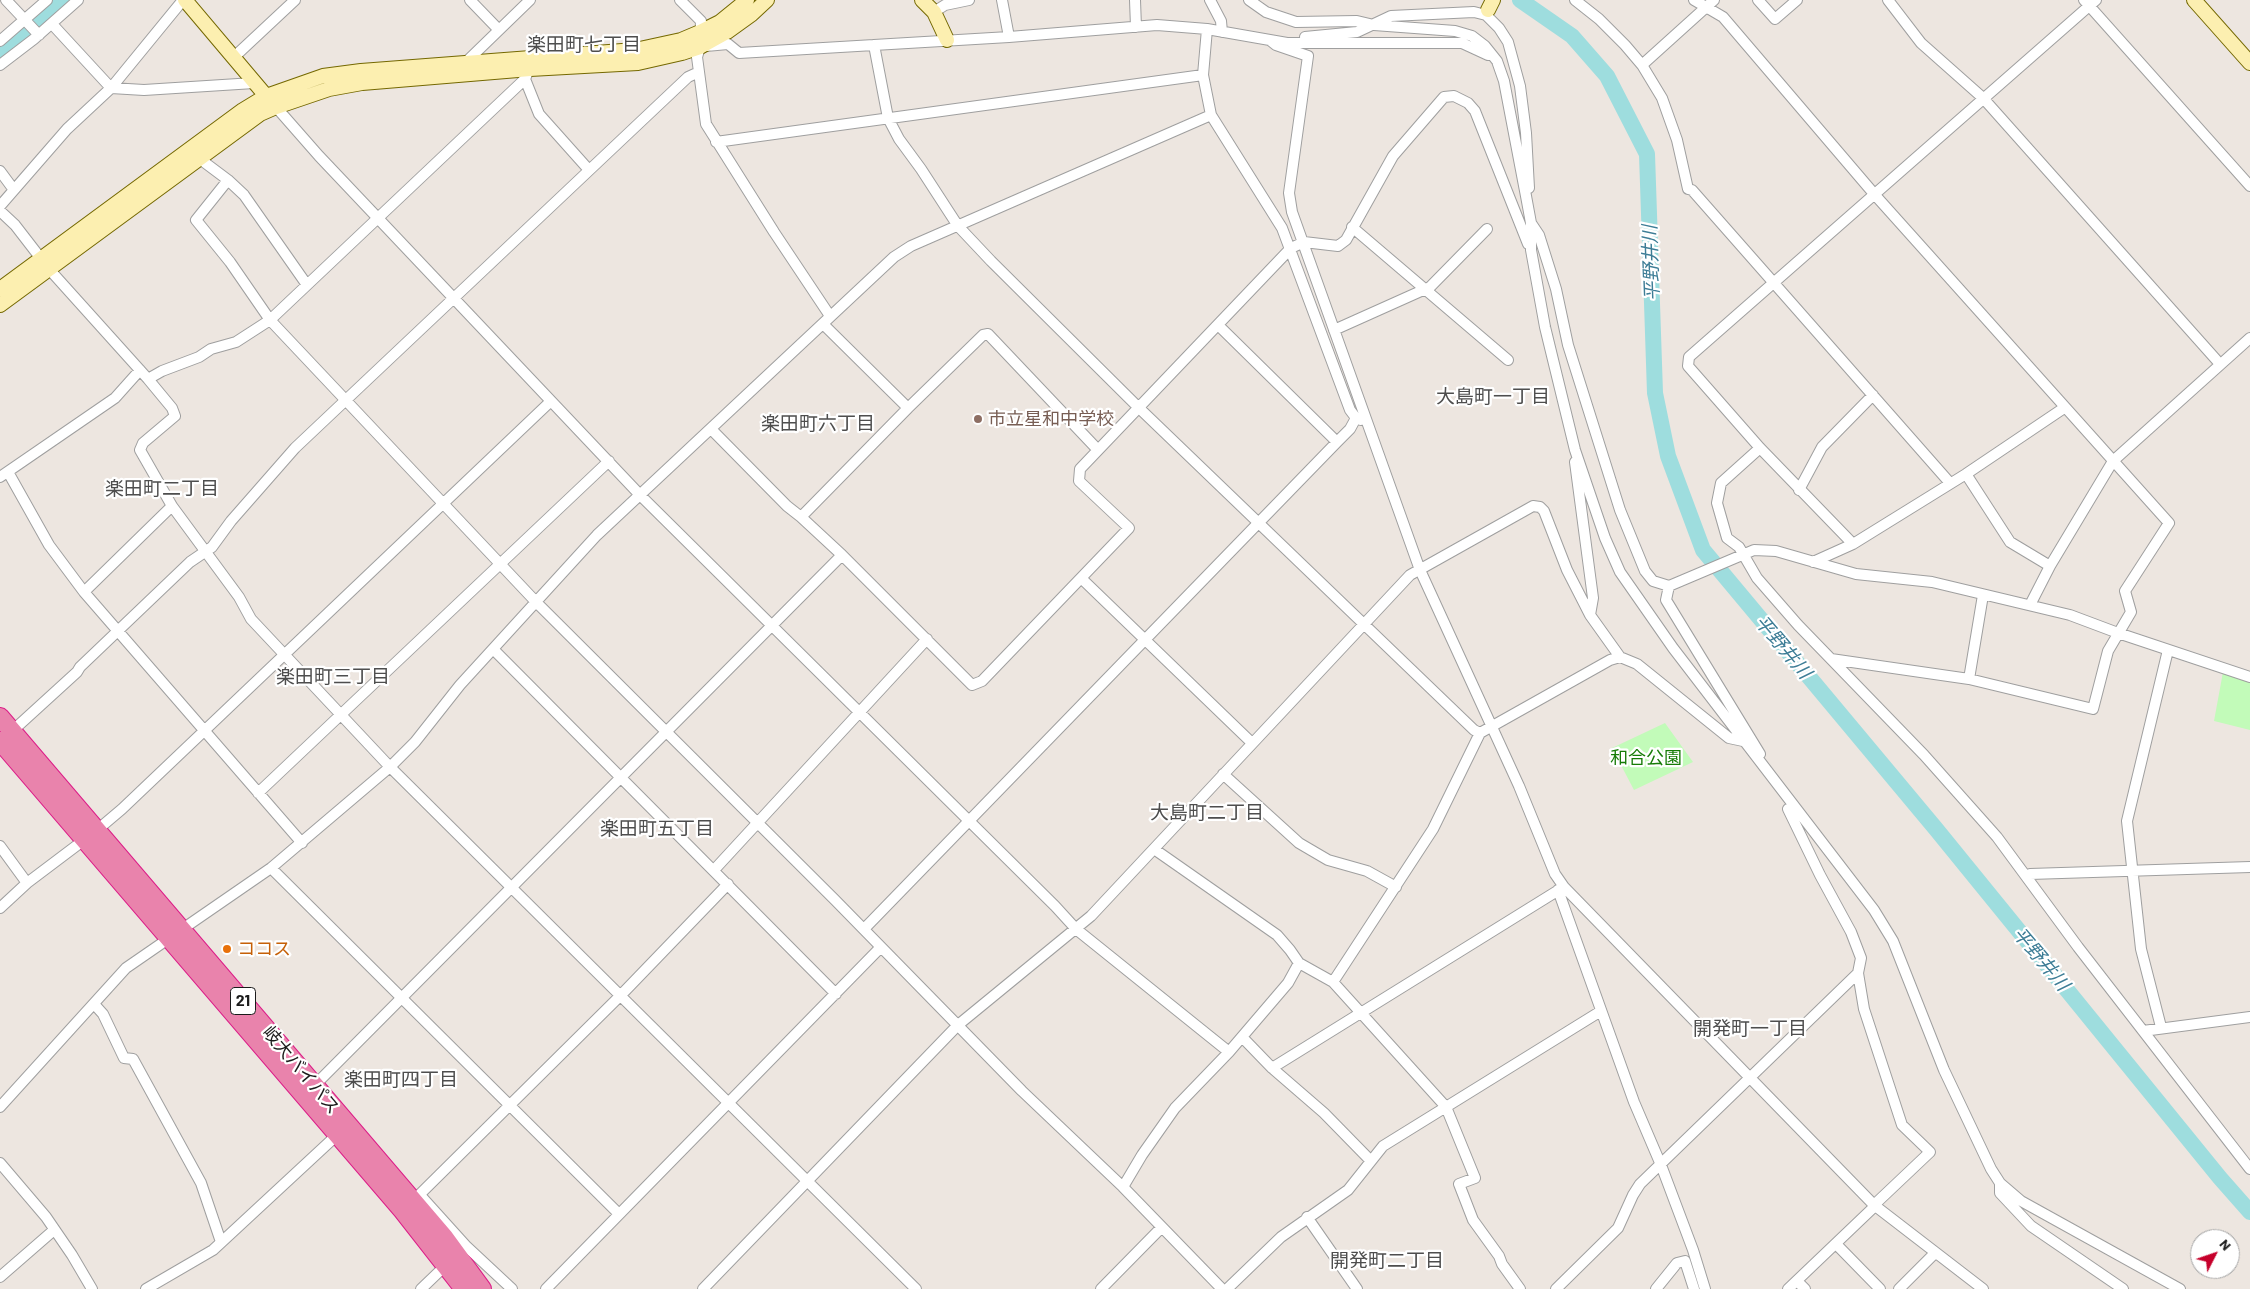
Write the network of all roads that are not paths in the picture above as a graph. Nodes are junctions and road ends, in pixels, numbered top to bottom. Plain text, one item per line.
1 (6, 0) edge
2 (47, 0) edge
3 (78, 0) edge
4 (184, 0) edge
5 (295, 0) edge
6 (470, 0) edge
7 (530, 0) edge
8 (680, 0) edge
9 (747, 0) edge
10 (767, 0) edge
11 (922, 0) edge
12 (969, 0) edge
13 (1002, 0) edge
14 (1135, 0) edge
15 (1210, 0) edge
16 (1249, 0) edge
17 (1575, 0) edge
18 (1694, 0) edge
19 (1758, 0) edge
20 (1797, 0) edge
21 (1888, 0) edge
22 (2194, 0) edge
23 (2090, 2) edge
24 (1710, 3) edge
25 (1489, 8) edge
26 (934, 12) junction
27 (25, 20) junction
28 (52, 24) junction
29 (1374, 25) junction
30 (1136, 27) junction
31 (1207, 29) junction
32 (498, 30) junction
33 (700, 32) junction
34 (1222, 32) junction
35 (39, 36) junction
36 (1009, 37) junction
37 (947, 40) junction
38 (0, 41) edge
39 (1271, 41) junction
40 (874, 45) junction
41 (700, 47) junction
42 (233, 58) junction
43 (1497, 61) junction
44 (2250, 63) edge
45 (464, 64) junction
46 (0, 65) edge
47 (1642, 65) junction
48 (700, 72) junction
49 (527, 74) junction
50 (1203, 75) junction
51 (254, 84) junction
52 (111, 88) junction
53 (1983, 98) junction
54 (271, 102) junction
55 (1211, 115) junction
56 (888, 118) junction
57 (716, 142) junction
58 (200, 159) junction
59 (589, 170) junction
60 (0, 171) edge
61 (228, 180) junction
62 (2250, 186) edge
63 (14, 190) junction
64 (1875, 195) junction
65 (1526, 196) junction
66 (0, 206) edge
67 (0, 212) edge
68 (378, 217) junction
69 (1530, 223) junction
70 (958, 226) junction
71 (1352, 227) junction
72 (1487, 229) dead end
73 (1304, 242) junction
74 (1291, 248) junction
75 (1531, 250) junction
76 (45, 264) junction
77 (1775, 283) junction
78 (307, 285) junction
79 (0, 289) edge
80 (1426, 290) junction
81 (454, 298) junction
82 (0, 305) edge
83 (270, 320) junction
84 (827, 320) junction
85 (1218, 325) junction
86 (1334, 330) junction
87 (2250, 338) edge
88 (1508, 360) dead end
89 (2220, 364) junction
90 (140, 370) junction
91 (148, 379) junction
92 (1873, 395) junction
93 (346, 400) junction
94 (551, 401) junction
95 (1138, 407) junction
96 (908, 408) junction
97 (2064, 408) junction
98 (1356, 418) junction
99 (1366, 421) junction
100 (711, 429) junction
101 (1337, 442) junction
102 (1760, 448) junction
103 (1098, 450) junction
104 (1575, 450) junction
105 (609, 461) junction
106 (2113, 461) junction
107 (4, 474) edge
108 (1966, 474) junction
109 (1950, 483) junction
110 (1799, 490) junction
111 (641, 496) junction
112 (444, 504) junction
113 (172, 506) junction
114 (801, 517) junction
115 (1259, 523) junction
116 (1853, 544) junction
117 (206, 552) junction
118 (842, 555) junction
119 (1738, 556) junction
120 (1813, 562) junction
121 (501, 563) junction
122 (2050, 566) junction
123 (1420, 570) junction
124 (1081, 578) junction
125 (1669, 586) junction
126 (84, 592) junction
127 (1983, 594) junction
128 (537, 603) junction
129 (2030, 605) junction
130 (1590, 615) junction
131 (771, 625) junction
132 (1364, 625) junction
133 (118, 632) junction
134 (2118, 634) junction
135 (927, 639) junction
136 (1145, 641) junction
137 (493, 649) junction
138 (2168, 650) junction
139 (284, 654) junction
140 (1620, 657) junction
141 (1832, 659) junction
142 (2250, 677) edge
143 (1969, 679) junction
144 (860, 713) junction
145 (341, 715) junction
146 (0, 717) edge
147 (1490, 726) junction
148 (204, 730) junction
149 (666, 732) junction
150 (1480, 733) junction
151 (4, 738) edge
152 (1743, 741) junction
153 (1252, 744) junction
154 (390, 767) junction
155 (1223, 774) junction
156 (621, 777) junction
157 (1772, 780) junction
158 (258, 793) junction
159 (970, 822) junction
160 (758, 825) junction
161 (90, 835) junction
162 (302, 843) junction
163 (0, 846) edge
164 (1154, 849) junction
165 (2250, 867) edge
166 (271, 868) junction
167 (714, 870) junction
168 (2133, 871) junction
169 (2026, 876) junction
170 (27, 882) junction
171 (728, 884) junction
172 (1396, 887) junction
173 (512, 888) junction
174 (1561, 888) junction
175 (0, 908) edge
176 (864, 929) junction
177 (1076, 929) junction
178 (176, 934) junction
179 (881, 947) junction
180 (1299, 963) junction
181 (1858, 973) junction
182 (1333, 982) junction
183 (836, 994) junction
184 (621, 995) junction
185 (401, 999) junction
186 (94, 1004) junction
187 (1601, 1011) junction
188 (1362, 1013) junction
189 (2250, 1017) edge
190 (958, 1025) junction
191 (2161, 1027) junction
192 (2143, 1031) junction
193 (1242, 1037) junction
194 (1229, 1052) junction
195 (1272, 1068) junction
196 (1751, 1078) junction
197 (314, 1086) junction
198 (729, 1103) junction
199 (508, 1105) junction
200 (0, 1107) edge
201 (1446, 1107) junction
202 (337, 1135) junction
203 (1370, 1160) junction
204 (0, 1163) edge
205 (1661, 1165) junction
206 (2250, 1169) edge
207 (808, 1181) junction
208 (2000, 1183) junction
209 (1123, 1187) junction
210 (416, 1198) junction
211 (1875, 1206) junction
212 (619, 1214) junction
213 (1307, 1217) junction
214 (1162, 1228) junction
215 (54, 1230) junction
216 (221, 1242) junction
217 (1836, 1244) junction
218 (1935, 1253) junction
219 (446, 1265) junction
220 (0, 1277) edge
221 (1797, 1281) junction
222 (92, 1289) edge
223 (146, 1289) edge
224 (421, 1289) edge
225 (464, 1289) edge
226 (482, 1289) edge
227 (512, 1289) edge
228 (546, 1289) edge
229 (703, 1289) edge
230 (916, 1289) edge
231 (1101, 1289) edge
232 (1222, 1289) edge
233 (1227, 1289) edge
234 (1357, 1289) edge
235 (1520, 1289) edge
236 (1556, 1289) edge
237 (1656, 1289) edge
238 (1694, 1289) edge
239 (1706, 1289) edge
240 (1788, 1289) edge
241 (1805, 1289) edge
242 (1880, 1289) edge
243 (1899, 1289) edge
244 (1982, 1289) edge
245 (2123, 1289) edge
246 (2180, 1289) edge

1 - 27 street
2 - 27 street
3 - 28 street
4 - 42 main road
4 - 52 street
5 - 42 street
6 - 32 street
7 - 32 street
8 - 33 street
9 - 33 main road
10 - 41 main road
11 - 26 main road
12 - 26 street
13 - 36 street
14 - 30 street
15 - 34 street
16 - 29 street
17 - 47 street
18 - 24 street
19 - 20 street
21 - 53 street
22 - 44 main road
23 - 53 street
23 - 62 street
24 - 47 street
24 - 64 street
25 - 29 street
25 - 65 street
26 - 37 main road
27 - 35 street
27 - 38 street
28 - 35 street
28 - 52 street
29 - 39 street
29 - 43 street
30 - 31 street
30 - 36 street
31 - 34 street
31 - 50 street
32 - 45 street
33 - 41 street
33 - 45 main road
34 - 39 street
35 - 46 street
36 - 37 street
37 - 40 street
39 - 43 street
39 - 73 street
40 - 41 street
40 - 56 street
41 - 48 street
41 - 49 main road
42 - 51 main road
43 - 65 street
45 - 54 main road
47 - 77 street
48 - 57 street
48 - 59 street
49 - 54 main road
49 - 59 street
49 - 68 street
50 - 55 street
50 - 56 street
51 - 52 street
51 - 54 main road
52 - 63 street
53 - 64 street
53 - 89 street
54 - 58 main road
54 - 68 street
54 - 76 main road
55 - 70 street
55 - 74 street
56 - 57 street
56 - 70 street
57 - 84 street
58 - 61 street
58 - 76 main road
59 - 81 street
60 - 63 street
61 - 78 street
61 - 83 street
63 - 66 street
64 - 77 street
64 - 97 street
65 - 69 street
67 - 76 street
68 - 78 street
68 - 81 street
69 - 75 street
69 - 125 street
70 - 84 street
70 - 95 street
71 - 73 street
71 - 75 street
71 - 80 street
72 - 80 street
73 - 74 street
73 - 86 street
74 - 85 street
74 - 98 street
75 - 104 street
76 - 79 main road
76 - 82 main road
76 - 90 street
77 - 92 street
77 - 102 street
78 - 83 street
80 - 86 street
80 - 88 street
81 - 93 street
81 - 94 street
83 - 91 street
83 - 93 street
84 - 96 street
84 - 100 street
85 - 95 street
85 - 101 street
86 - 99 street
87 - 89 street
89 - 106 street
90 - 91 street
90 - 107 street
91 - 113 street
92 - 109 street
92 - 110 street
93 - 112 street
93 - 117 street
94 - 105 street
94 - 112 street
95 - 103 street
95 - 115 street
96 - 103 street
96 - 114 street
97 - 106 street
97 - 108 street
98 - 99 street
98 - 101 street
99 - 123 street
100 - 111 street
100 - 114 street
101 - 115 street
102 - 110 street
102 - 119 street
103 - 124 street
104 - 130 street
104 - 152 street
105 - 111 street
105 - 121 street
106 - 122 street
106 - 134 street
107 - 126 street
108 - 109 street
108 - 122 street
109 - 116 street
110 - 116 street
111 - 128 street
111 - 131 street
112 - 121 street
112 - 139 street
113 - 117 street
113 - 126 street
114 - 118 street
115 - 132 street
115 - 136 street
116 - 120 street
117 - 133 street
117 - 139 street
118 - 131 street
118 - 135 street
119 - 120 street
119 - 125 street
119 - 141 street
120 - 127 street
121 - 128 street
121 - 145 street
122 - 129 street
123 - 130 street
123 - 132 street
123 - 147 street
124 - 135 street
124 - 136 street
125 - 157 street
126 - 133 street
127 - 129 street
127 - 143 street
128 - 137 street
128 - 149 street
129 - 134 street
130 - 140 street
131 - 144 street
131 - 149 street
132 - 150 street
132 - 153 street
133 - 148 street
133 - 151 street
134 - 138 street
134 - 143 street
135 - 144 street
136 - 153 street
136 - 159 street
137 - 154 street
137 - 156 street
138 - 142 street
138 - 168 street
139 - 145 street
139 - 148 street
140 - 147 street
140 - 152 street
141 - 143 street
141 - 169 street
144 - 159 street
144 - 160 street
145 - 154 street
145 - 158 street
146 - 151 highway, 岐大バイパス / 21
147 - 150 street
147 - 174 street
148 - 158 street
148 - 161 street
149 - 156 street
149 - 160 street
150 - 172 street
151 - 161 highway, 岐大バイパス / 21
152 - 157 street
153 - 155 street
154 - 162 street
154 - 173 street
155 - 164 street
155 - 172 street
156 - 167 street
156 - 173 street
157 - 181 street
157 - 208 street
158 - 162 street
159 - 176 street
159 - 177 street
160 - 167 street
160 - 176 street
161 - 170 street
161 - 178 highway, 岐大バイパス / 21
162 - 166 street
163 - 170 street
164 - 177 street
164 - 180 street
165 - 168 street
166 - 178 street
166 - 185 street
167 - 171 street
168 - 169 street
168 - 191 street
169 - 192 street
170 - 175 street
171 - 183 street
171 - 184 street
172 - 182 street
173 - 184 street
173 - 185 street
174 - 187 street
174 - 188 street
174 - 196 street
176 - 179 street
177 - 190 street
177 - 194 street
178 - 186 street
178 - 197 highway, 岐大バイパス / 21
178 - 202 highway, 岐大バイパス / 21
179 - 183 street
179 - 190 street
180 - 182 street
180 - 193 street
181 - 196 street
181 - 211 street
182 - 188 street
183 - 198 street
184 - 198 street
184 - 199 street
185 - 197 street
185 - 199 street
186 - 200 street
186 - 216 street
187 - 201 street
187 - 205 street
188 - 195 street
188 - 201 street
189 - 191 street
190 - 207 street
190 - 209 street
191 - 192 street
192 - 206 street
193 - 194 street
193 - 195 street
194 - 209 street
195 - 203 street
196 - 205 street
196 - 211 street
197 - 210 highway, 岐大バイパス / 21
198 - 207 street
198 - 212 street
199 - 210 street
199 - 212 street
201 - 203 street
201 - 235 street
202 - 216 street
202 - 219 highway, 岐大バイパス / 21
203 - 213 street
204 - 215 street
205 - 236 street
205 - 239 street
207 - 229 street
207 - 230 street
208 - 245 street
208 - 246 street
209 - 214 street
210 - 226 highway, 岐大バイパス / 21
210 - 227 street
211 - 217 street
211 - 218 street
212 - 228 street
213 - 233 street
213 - 234 street
214 - 231 street
214 - 232 street
215 - 220 street
215 - 222 street
216 - 223 street
217 - 221 street
217 - 242 street
218 - 243 street
218 - 244 street
219 - 224 street
219 - 225 highway, 岐大バイパス / 21
221 - 240 street
221 - 241 street
237 - 238 street

